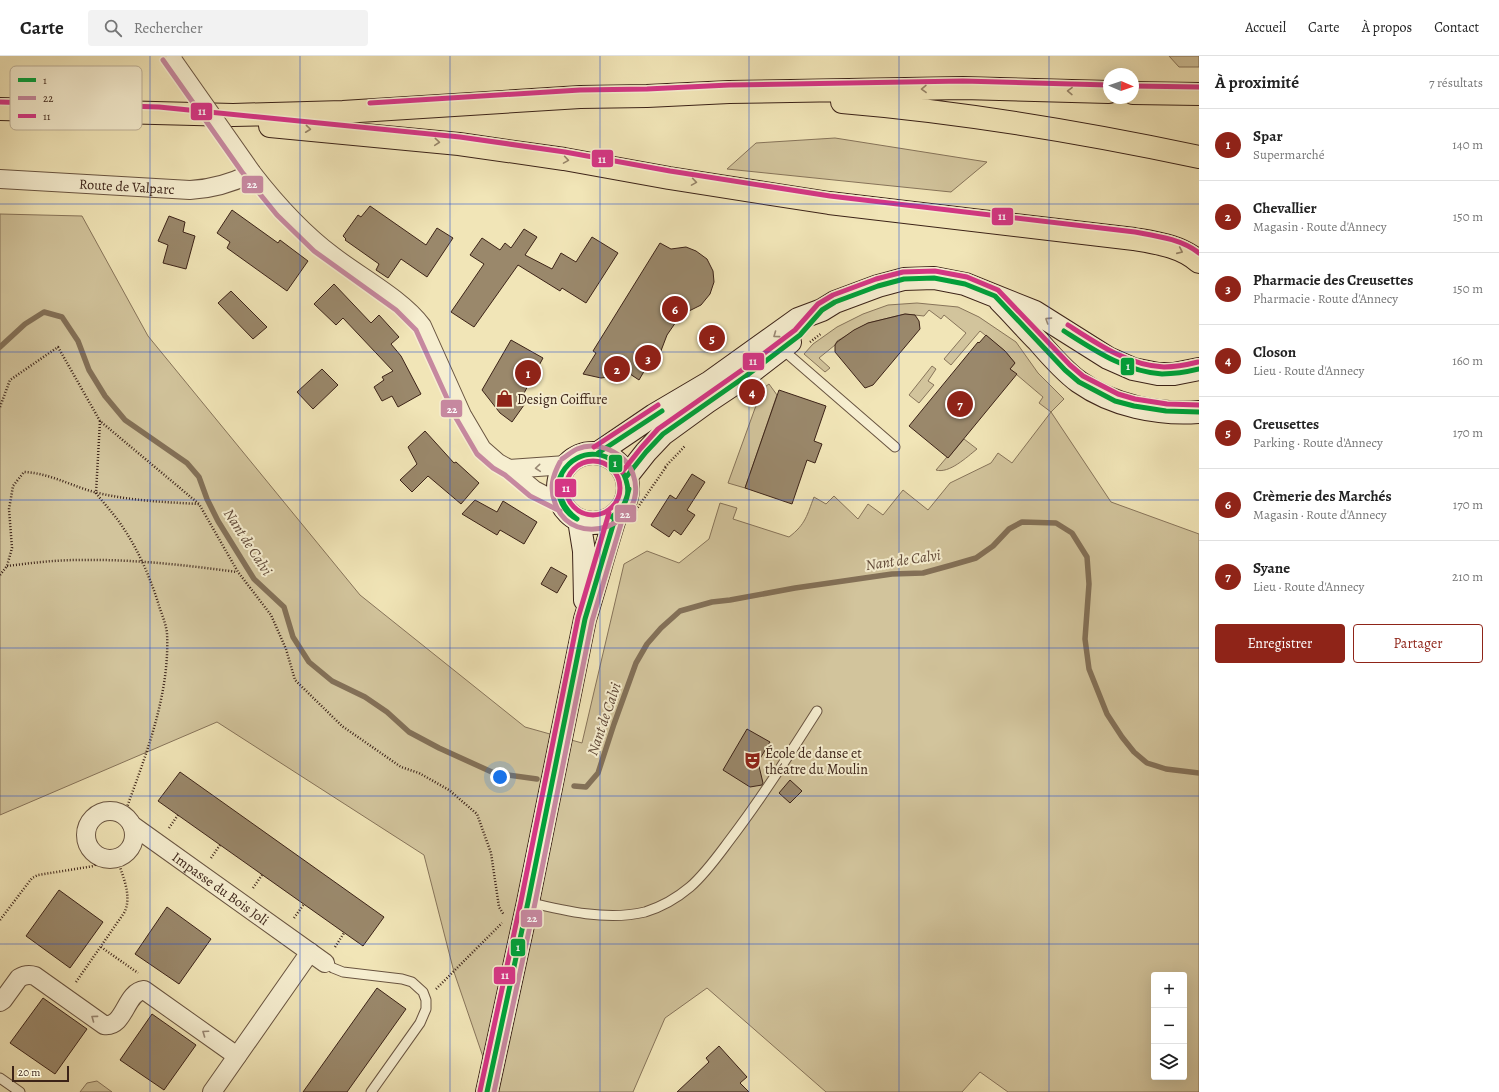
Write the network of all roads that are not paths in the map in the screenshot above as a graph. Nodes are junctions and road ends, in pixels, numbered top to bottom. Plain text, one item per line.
1 (172, 59) edge
2 (1103, 92) edge
3 (1139, 93) edge
4 (1199, 94) edge
5 (647, 96) junction
6 (0, 109) edge
7 (10, 109) edge
8 (142, 113) edge
9 (158, 114) junction
10 (1199, 157) edge
11 (252, 173) junction
12 (0, 179) edge
13 (1199, 262) edge
14 (996, 296) junction
15 (825, 319) junction
16 (786, 353) junction
17 (1199, 369) edge
18 (1199, 412) edge
19 (895, 447) dead end
20 (598, 453) junction
21 (566, 465) junction
22 (510, 469) junction
23 (627, 476) junction
24 (563, 505) junction
25 (625, 514) junction
26 (579, 520) junction
27 (585, 619) junction
28 (817, 710) dead end
29 (128, 820) junction
30 (528, 902) junction
31 (310, 952) junction
32 (325, 963) joint
33 (0, 1002) edge
34 (237, 1056) junction
35 (0, 1078) edge
36 (20, 1092) edge
37 (212, 1092) edge
38 (371, 1092) edge
39 (487, 1092) edge

1 - 11 street, bridge
2 -> 5 highway
3 - 4 highway
5 - 9 highway
5 - 10 highway
6 - 7 highway
8 - 9 highway
9 -> 13 highway
11 - 12 street, Route de Valparc
11 - 22 street
14 - 15 main road
17 -> 14 main road
14 - 18 main road
15 - 16 main road
15 -> 20 main road
16 - 19 lane
16 - 23 main road
20 - 21 main road
20 - 23 main road
21 -> 22 street
21 - 24 main road
22 - 24 street
23 - 25 main road
24 - 26 main road
25 - 26 main road
25 - 27 main road
26 - 27 main road
27 - 30 main road
28 - 30 lane
29 - 29 street, Impasse du Bois Joli
29 - 31 street, Impasse du Bois Joli
30 - 39 main road
31 - 32 street, Impasse du Bois Joli
31 - 34 street
32 - 38 lane
34 -> 33 street
34 - 37 street
35 - 36 lane

